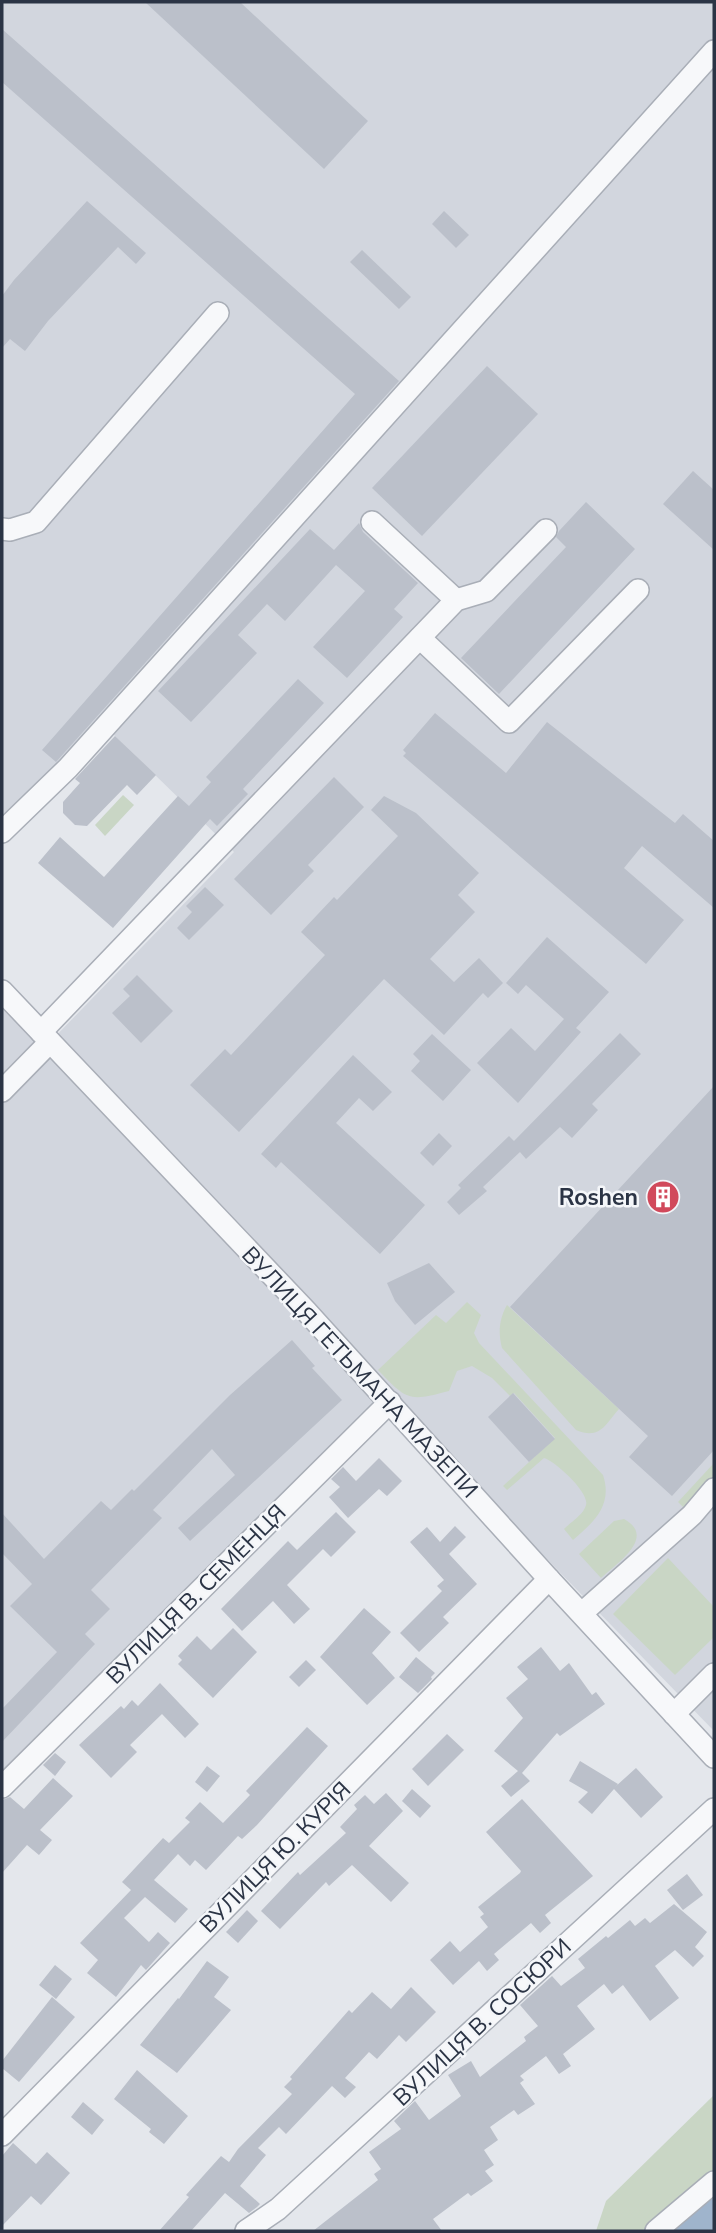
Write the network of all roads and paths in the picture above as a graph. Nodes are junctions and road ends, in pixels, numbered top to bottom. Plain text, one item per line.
1 (714, 51) edge
2 (218, 313) dead end
3 (372, 522) dead end
4 (2, 529) edge
5 (546, 530) dead end
6 (638, 590) dead end
7 (456, 600) junction
8 (420, 638) junction
9 (2, 832) edge
10 (2, 991) edge
11 (45, 1037) junction
12 (2, 1091) edge
13 (390, 1402) junction
14 (714, 1489) edge
15 (549, 1579) junction
16 (582, 1613) junction
17 (714, 1674) edge
18 (674, 1714) junction
19 (714, 1757) edge
20 (2, 1787) edge
21 (714, 1809) edge
22 (2, 2135) edge
23 (714, 2182) edge
24 (246, 2231) edge
25 (656, 2231) edge

1 - 9 street
2 - 4 street
3 - 7 street
5 - 7 street
6 - 8 street
7 - 8 street
8 - 11 street
10 - 11 street, ВУЛИЦЯ ГЕТЬМАНА МАЗЕПИ
11 - 12 street
11 - 13 street, ВУЛИЦЯ ГЕТЬМАНА МАЗЕПИ
13 - 15 street, ВУЛИЦЯ ГЕТЬМАНА МАЗЕПИ
13 - 20 street, ВУЛИЦЯ В. СЕМЕНЦЯ
14 - 16 street
15 - 16 street, ВУЛИЦЯ ГЕТЬМАНА МАЗЕПИ
15 - 22 street, ВУЛИЦЯ Ю. КУРІЯ
16 - 18 street, ВУЛИЦЯ ГЕТЬМАНА МАЗЕПИ
17 - 18 street
18 - 19 street, ВУЛИЦЯ ГЕТЬМАНА МАЗЕПИ
21 - 24 street, ВУЛИЦЯ В. СОСЮРИ
23 - 25 street

